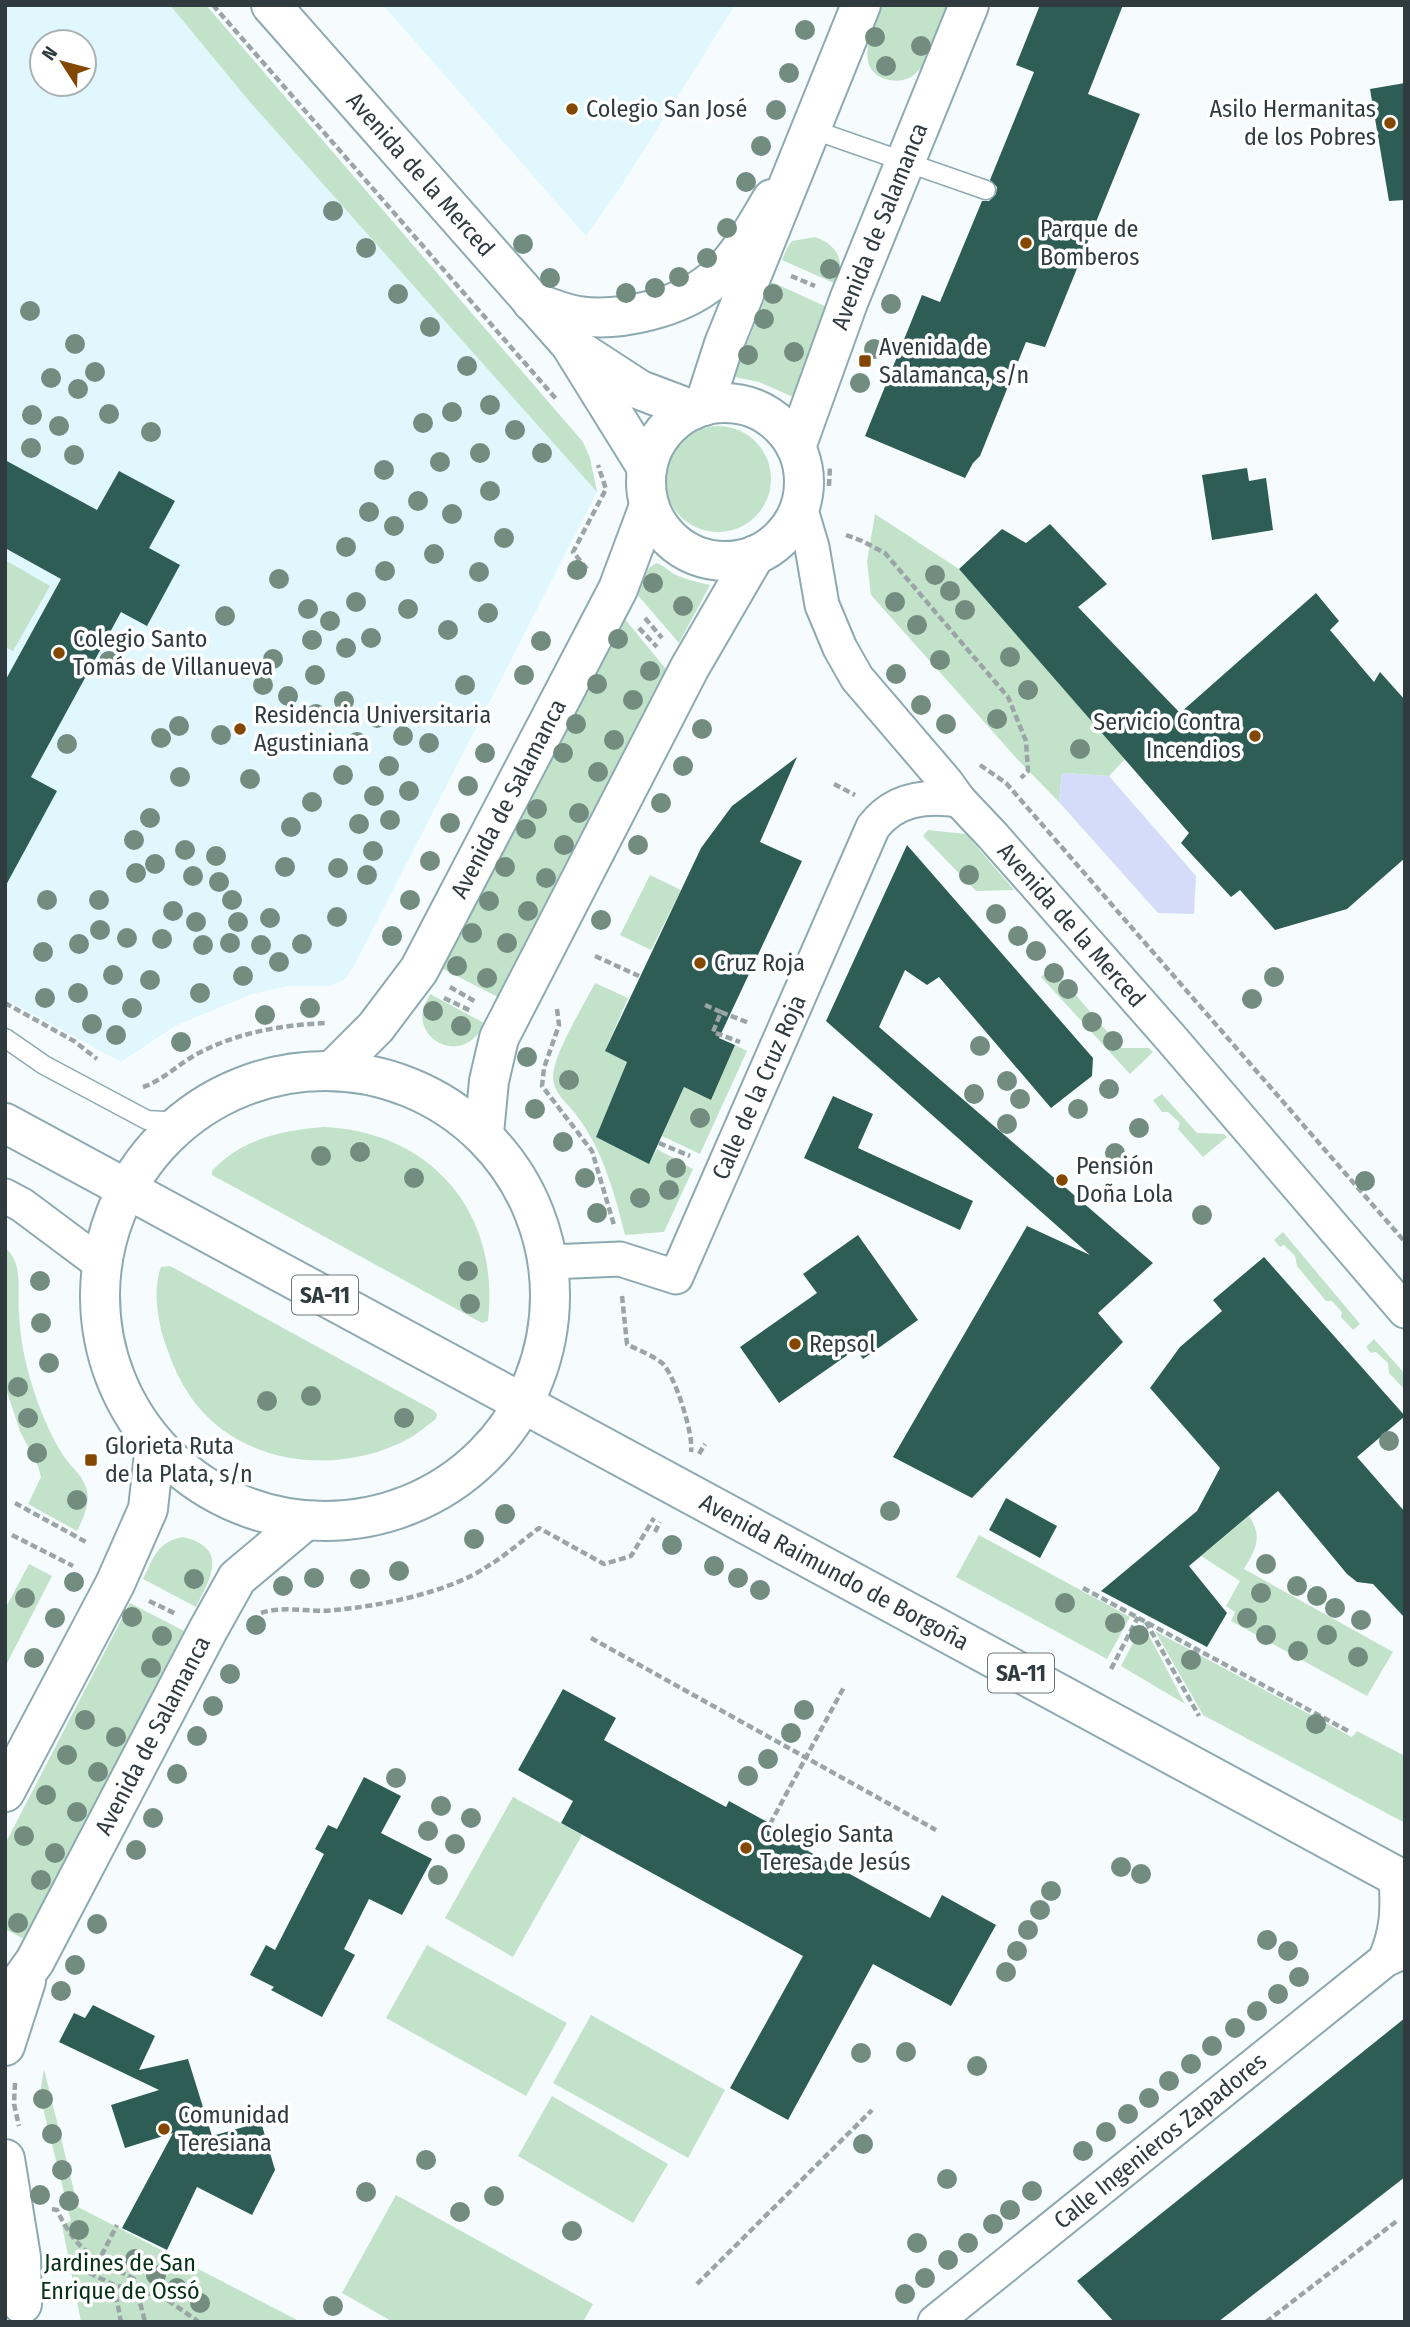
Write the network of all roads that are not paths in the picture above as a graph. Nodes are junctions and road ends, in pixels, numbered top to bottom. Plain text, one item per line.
1 (271, 5) edge
2 (860, 5) edge
3 (969, 5) edge
4 (807, 140) junction
5 (906, 163) junction
6 (986, 190) dead end
7 (532, 302) junction
8 (570, 345) junction
9 (699, 408) junction
10 (796, 447) junction
11 (647, 468) junction
12 (649, 506) junction
13 (800, 508) junction
14 (755, 555) junction
15 (959, 800) junction
16 (5, 1038) edge
17 (334, 1069) junction
18 (181, 1122) junction
19 (5, 1123) edge
20 (484, 1133) junction
21 (127, 1188) junction
22 (5, 1196) edge
23 (550, 1262) junction
24 (102, 1264) junction
25 (1405, 1311) edge
26 (523, 1402) junction
27 (155, 1445) junction
28 (305, 1521) junction
29 (70, 1667) junction
30 (5, 1783) edge
31 (5, 1792) edge
32 (1401, 1879) edge
33 (1395, 1956) edge
34 (29, 1971) junction
35 (5, 2003) edge
36 (10, 2063) edge
37 (12, 2144) edge
38 (5, 2262) edge
39 (24, 2313) edge
40 (935, 2322) edge

1 - 7 main road, Avenida de la Merced
2 - 4 main road
3 - 5 main road, Avenida de Salamanca
4 - 5 lane
4 - 7 main road
4 - 9 main road
5 - 6 lane
5 - 10 main road, Avenida de Salamanca
7 - 8 main road, Avenida de la Merced
8 - 9 main road, Avenida de la Merced
8 - 11 main road, Avenida de la Merced
9 - 10 main road
9 - 11 main road
10 - 13 main road
11 - 12 main road
12 - 14 main road
12 - 17 main road, Avenida de Salamanca
13 - 14 main road
13 - 15 street, Avenida de la Merced
14 - 20 main road
15 - 23 street, Calle de la Cruz Roja
15 - 25 street, Avenida de la Merced
16 - 18 lane
17 - 18 main road
17 - 20 main road
18 - 21 main road
19 - 21 main road, SA-11
20 - 23 main road
21 - 24 main road
21 - 26 main road, SA-11
22 - 24 street
23 - 26 main road
24 - 27 main road
26 - 28 main road
26 - 32 main road, Avenida Raimundo de Borgoña / SA-11
27 - 28 main road
27 - 29 main road
28 - 34 main road, Avenida de Salamanca
29 - 30 street
29 - 31 main road
32 - 33 street, Calle Ingenieros Zapadores
33 - 40 street, Calle Ingenieros Zapadores
34 - 35 main road, Avenida de Salamanca
34 - 36 main road, Avenida de Salamanca
37 - 39 main road
38 - 39 main road

